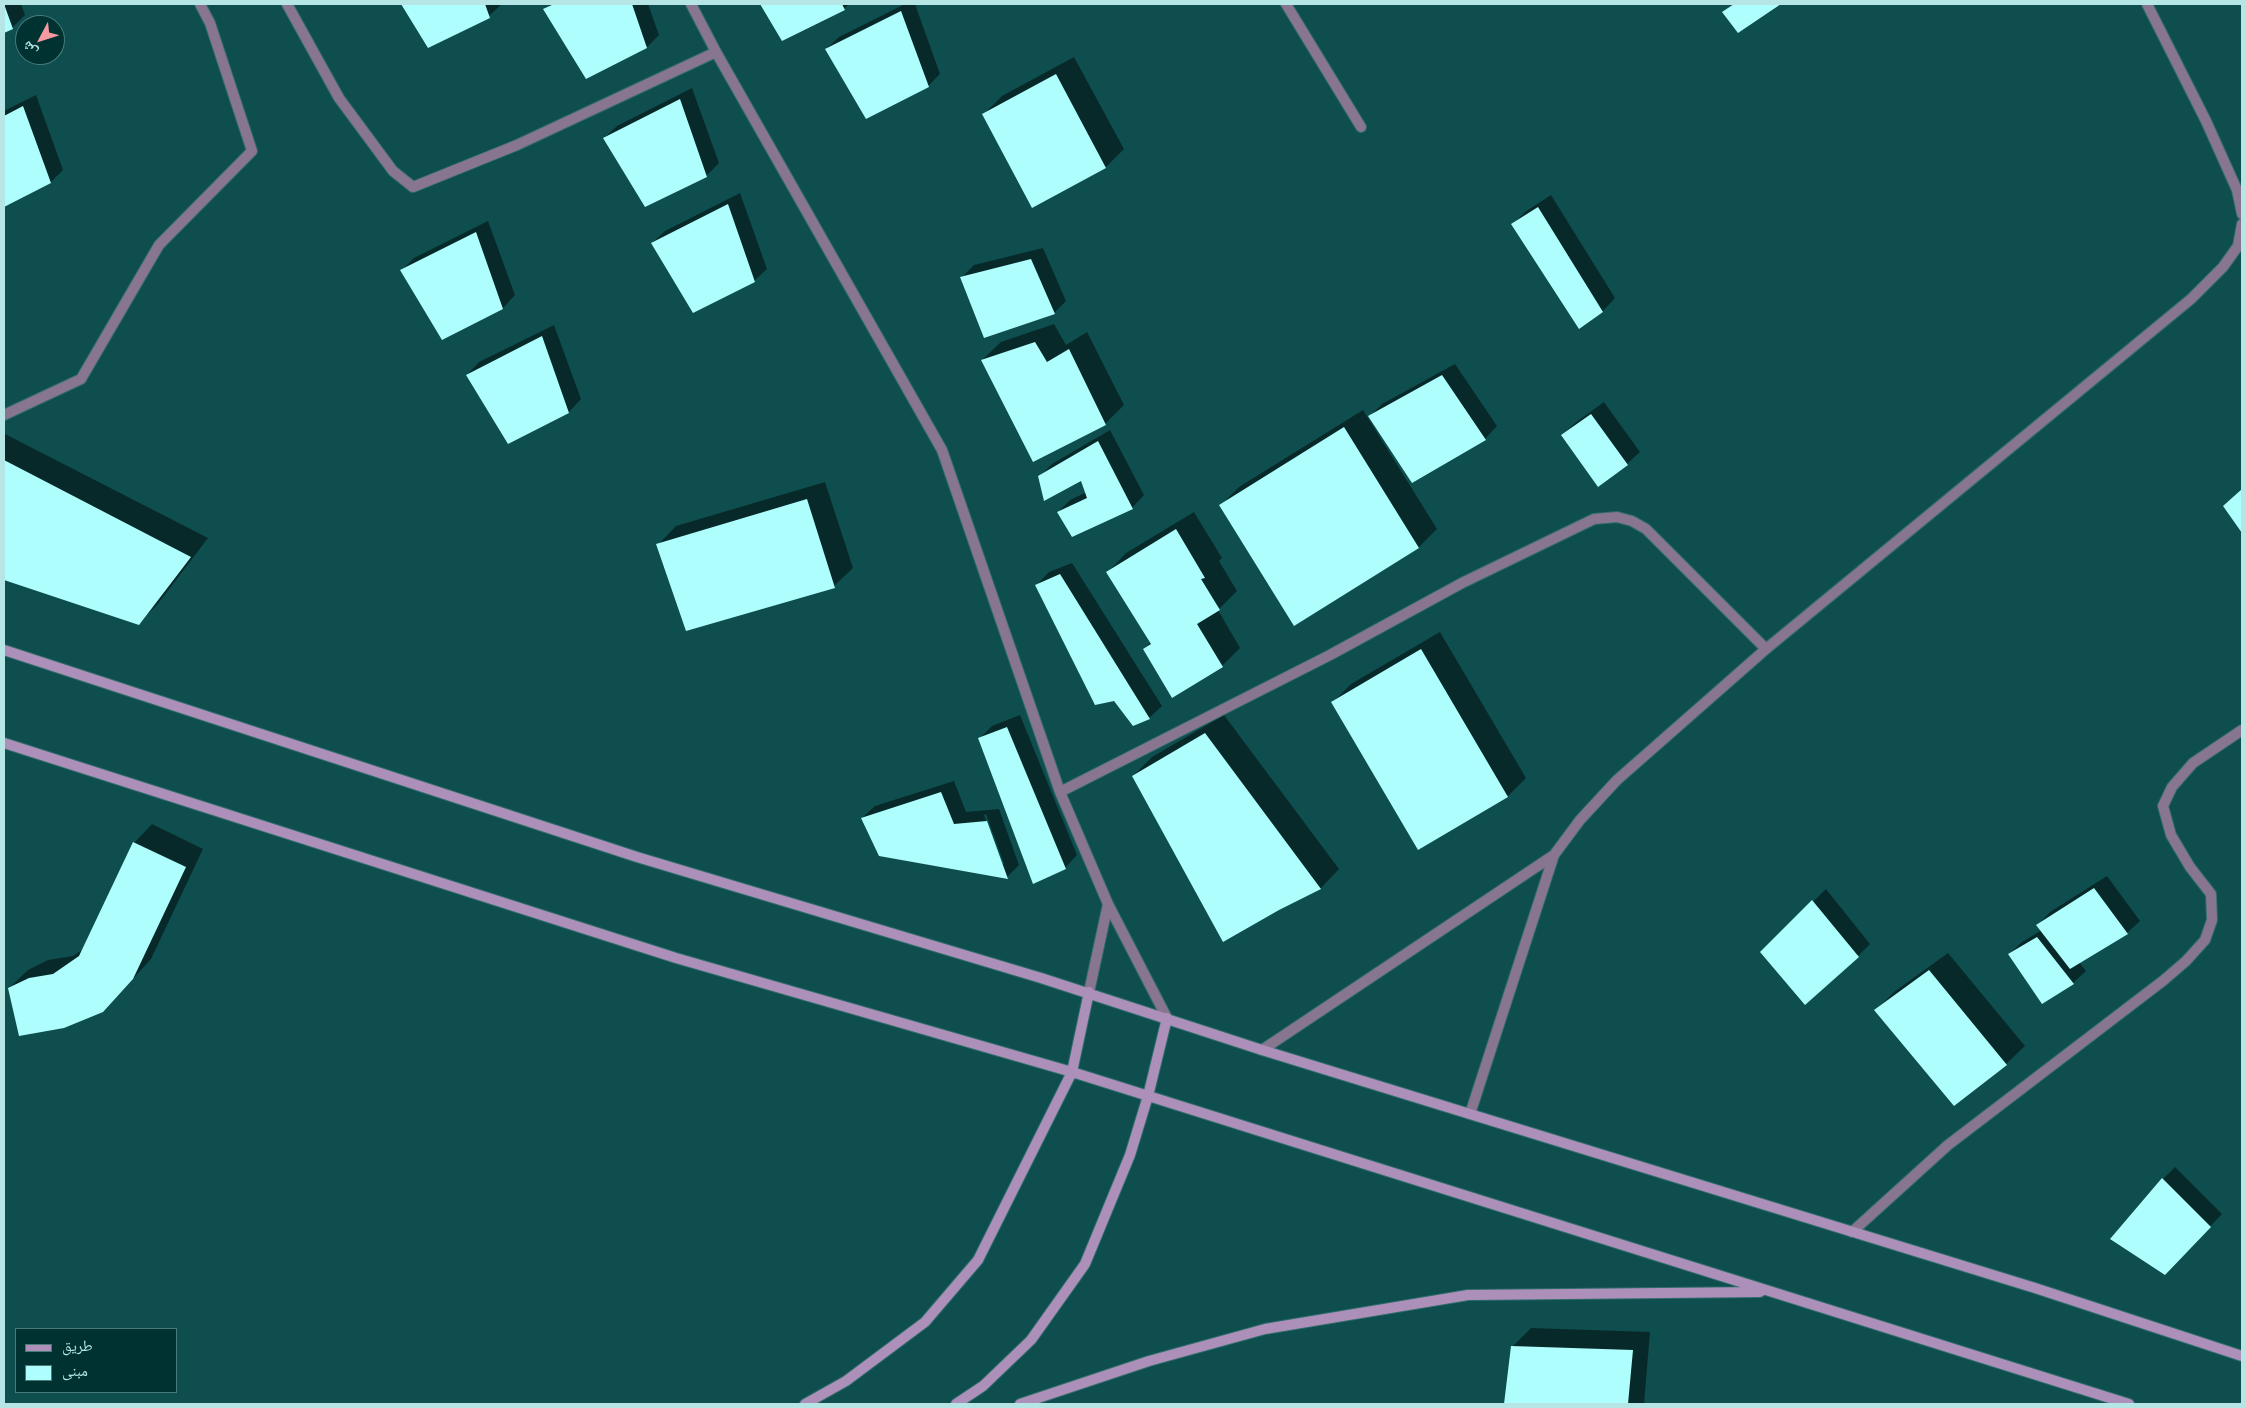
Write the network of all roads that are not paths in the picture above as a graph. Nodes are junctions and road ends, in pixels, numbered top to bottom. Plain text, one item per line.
1 (200, 4) edge
2 (287, 4) edge
3 (691, 4) edge
4 (1286, 4) edge
5 (2147, 4) edge
6 (716, 52) junction
7 (1361, 128) dead end
8 (2242, 214) edge
9 (2242, 224) edge
10 (4, 415) edge
11 (1766, 648) junction
12 (4, 650) edge
13 (2242, 730) edge
14 (4, 743) edge
15 (1060, 792) junction
16 (1554, 855) junction
17 (1108, 904) junction
18 (1089, 992) junction
19 (1167, 1018) junction
20 (1262, 1050) junction
21 (1072, 1072) junction
22 (1148, 1096) junction
23 (1470, 1114) junction
24 (1852, 1232) junction
25 (1769, 1292) junction
26 (2242, 1356) edge
27 (805, 1404) edge
28 (956, 1404) edge
29 (1020, 1404) edge
30 (2129, 1404) edge

1 - 10 street
2 - 6 street
3 - 6 street
4 - 7 street
5 - 8 street
6 - 15 street
9 - 11 street
11 - 15 street
11 - 16 street
12 - 18 main road
13 - 24 street
14 - 21 main road
15 - 17 street
16 - 20 street
16 - 23 street
17 - 18 street
17 - 19 street
18 - 19 main road
18 - 21 main road
19 - 20 main road
19 - 22 main road
20 - 23 main road
21 - 22 main road
21 - 27 main road
22 - 25 main road
22 - 28 main road
23 - 24 main road
24 - 26 main road
25 - 29 main road
25 - 30 main road

